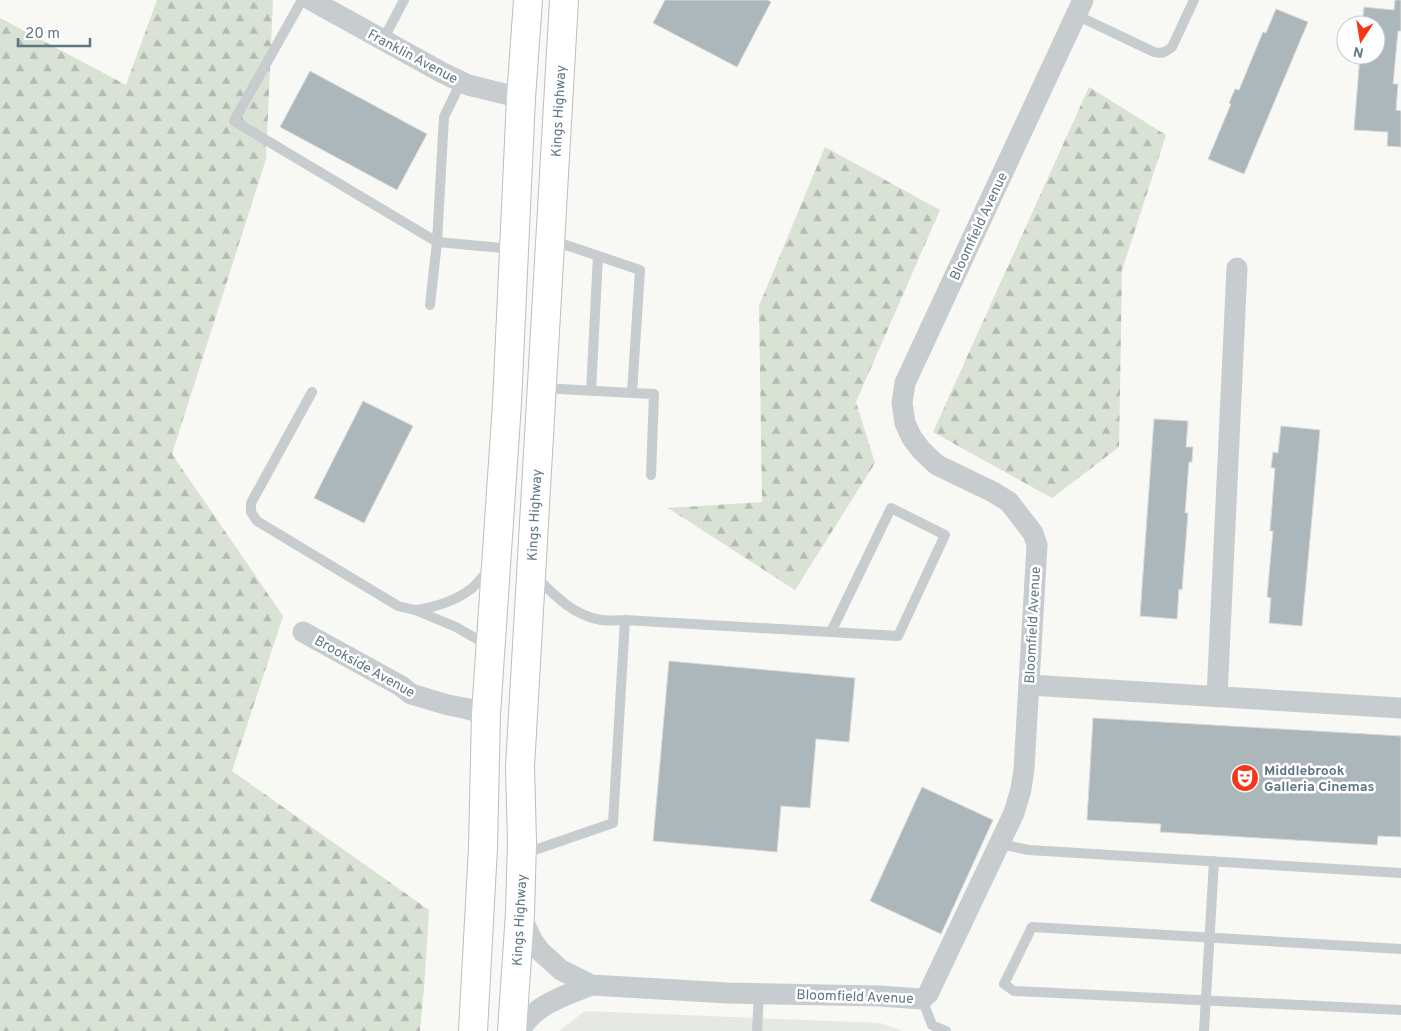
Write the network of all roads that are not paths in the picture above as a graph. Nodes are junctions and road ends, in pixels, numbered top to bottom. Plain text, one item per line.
1 (302, 0) edge
2 (311, 0) edge
3 (404, 0) edge
4 (528, 0) edge
5 (564, 0) edge
6 (1194, 0) edge
7 (1079, 7) edge
8 (383, 40) junction
9 (461, 82) junction
10 (521, 98) junction
11 (550, 240) junction
12 (437, 242) junction
13 (514, 249) junction
14 (598, 256) junction
15 (1237, 268) dead end
16 (430, 305) dead end
17 (542, 388) junction
18 (591, 391) junction
19 (312, 392) dead end
20 (632, 393) junction
21 (651, 475) dead end
22 (496, 562) junction
23 (531, 572) junction
24 (415, 610) junction
25 (625, 620) junction
26 (303, 632) dead end
27 (831, 632) junction
28 (490, 647) junction
29 (1029, 686) junction
30 (1217, 697) junction
31 (1401, 708) edge
32 (486, 714) junction
33 (1000, 844) junction
34 (522, 855) junction
35 (1214, 861) junction
36 (1401, 873) edge
37 (520, 913) junction
38 (1209, 938) junction
39 (1401, 949) edge
40 (591, 985) junction
41 (759, 994) junction
42 (922, 999) junction
43 (1205, 1000) junction
44 (1401, 1010) edge
45 (930, 1028) edge
46 (473, 1031) edge
47 (512, 1031) edge
48 (520, 1031) edge
49 (757, 1031) edge
50 (946, 1031) edge
51 (1204, 1031) edge

1 - 12 lane
2 - 8 street, Franklin Avenue
3 - 8 lane
4 - 10 main road
5 - 11 main road, Kings Highway
6 - 7 lane
7 - 29 street, Bloomfield Avenue
8 - 9 street, Franklin Avenue
9 - 10 street, Franklin Avenue
9 - 12 lane
10 - 13 main road
11 - 14 lane
11 - 17 main road, Kings Highway
12 - 13 lane
12 - 16 lane
13 - 22 main road
14 - 18 lane
14 - 20 lane
15 - 30 street
17 - 18 lane
17 - 23 main road, Kings Highway
18 - 20 lane
19 - 24 lane
20 - 21 lane
22 - 24 lane
22 - 28 main road
23 - 25 lane
23 - 34 main road, Kings Highway
24 - 28 lane
25 - 27 lane
25 - 34 lane
26 - 32 street, Brookside Avenue
27 - 27 lane
28 - 32 main road
29 - 30 street
29 - 33 street, Bloomfield Avenue
30 - 31 street
32 - 46 main road
33 - 35 lane
33 - 42 street, Bloomfield Avenue
34 - 37 main road, Kings Highway
35 - 36 lane
35 - 38 lane
37 - 40 street, Bloomfield Avenue
37 - 47 main road, Kings Highway
38 - 39 lane
38 - 43 lane
38 - 43 lane
40 - 41 street, Bloomfield Avenue
40 - 48 street, Bloomfield Avenue
41 - 42 street, Bloomfield Avenue
41 - 49 lane
42 - 45 lane
43 - 44 lane
43 - 51 lane
45 - 50 lane

